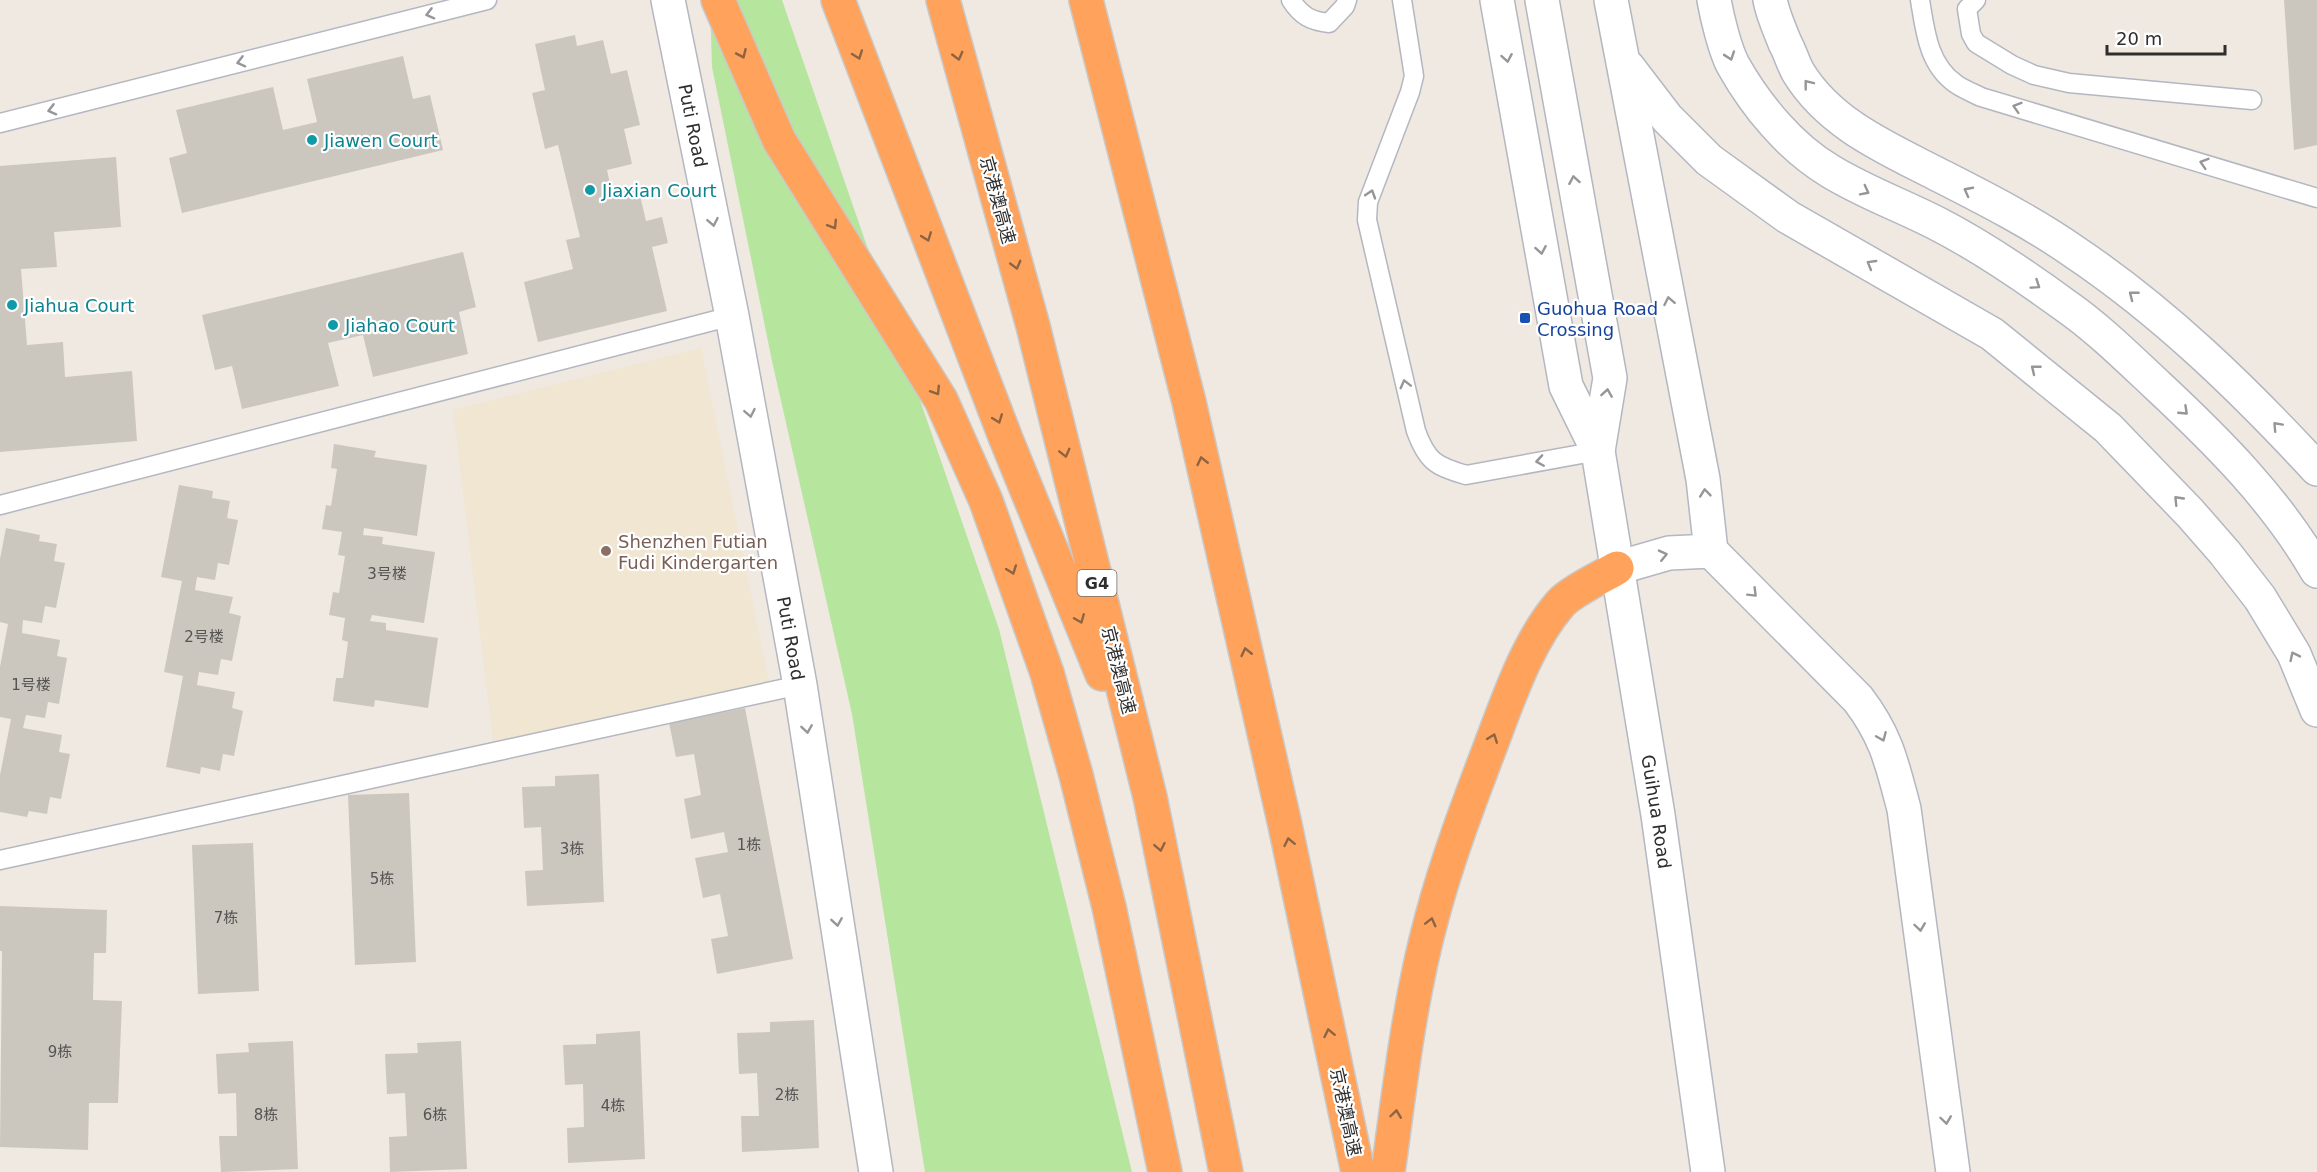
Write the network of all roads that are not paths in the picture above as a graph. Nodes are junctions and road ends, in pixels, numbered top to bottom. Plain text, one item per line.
1 (487, 0) edge
2 (668, 0) edge
3 (718, 0) edge
4 (838, 0) edge
5 (943, 0) edge
6 (1086, 0) edge
7 (1291, 0) edge
8 (1347, 0) edge
9 (1402, 0) edge
10 (1497, 0) edge
11 (1542, 0) edge
12 (1611, 0) edge
13 (1714, 0) edge
14 (1770, 0) edge
15 (1920, 0) edge
16 (1976, 0) edge
17 (1623, 61) junction
18 (2252, 100) dead end
19 (0, 123) edge
20 (2317, 198) edge
21 (732, 316) junction
22 (1598, 451) junction
23 (2317, 468) edge
24 (0, 505) edge
25 (1711, 551) junction
26 (1617, 568) junction
27 (2317, 571) edge
28 (800, 685) junction
29 (2317, 710) edge
30 (1150, 797) junction
31 (0, 860) edge
32 (876, 1172) edge
33 (1165, 1172) edge
34 (1226, 1172) edge
35 (1358, 1172) edge
36 (1388, 1172) edge
37 (1708, 1172) edge
38 (1953, 1172) edge

1 -> 19 lane
2 -> 21 street, Puti Road
3 -> 33 highway
4 -> 30 highway
5 -> 30 highway, 京港澳高速 / G4
35 -> 6 highway, 京港澳高速
7 - 8 lane
22 -> 9 lane
10 -> 22 street
22 -> 11 street
12 - 17 street
13 -> 27 street
23 -> 14 street
20 -> 15 lane
16 - 18 lane
25 -> 17 street
29 -> 17 street
21 - 24 lane
21 -> 28 street, Puti Road
22 - 26 street, Guihua Road
26 -> 25 street
25 -> 38 street
36 -> 26 highway
26 - 37 street, Guihua Road
28 - 31 lane
28 -> 32 street, Puti Road
30 -> 34 highway, 京港澳高速 / G4

